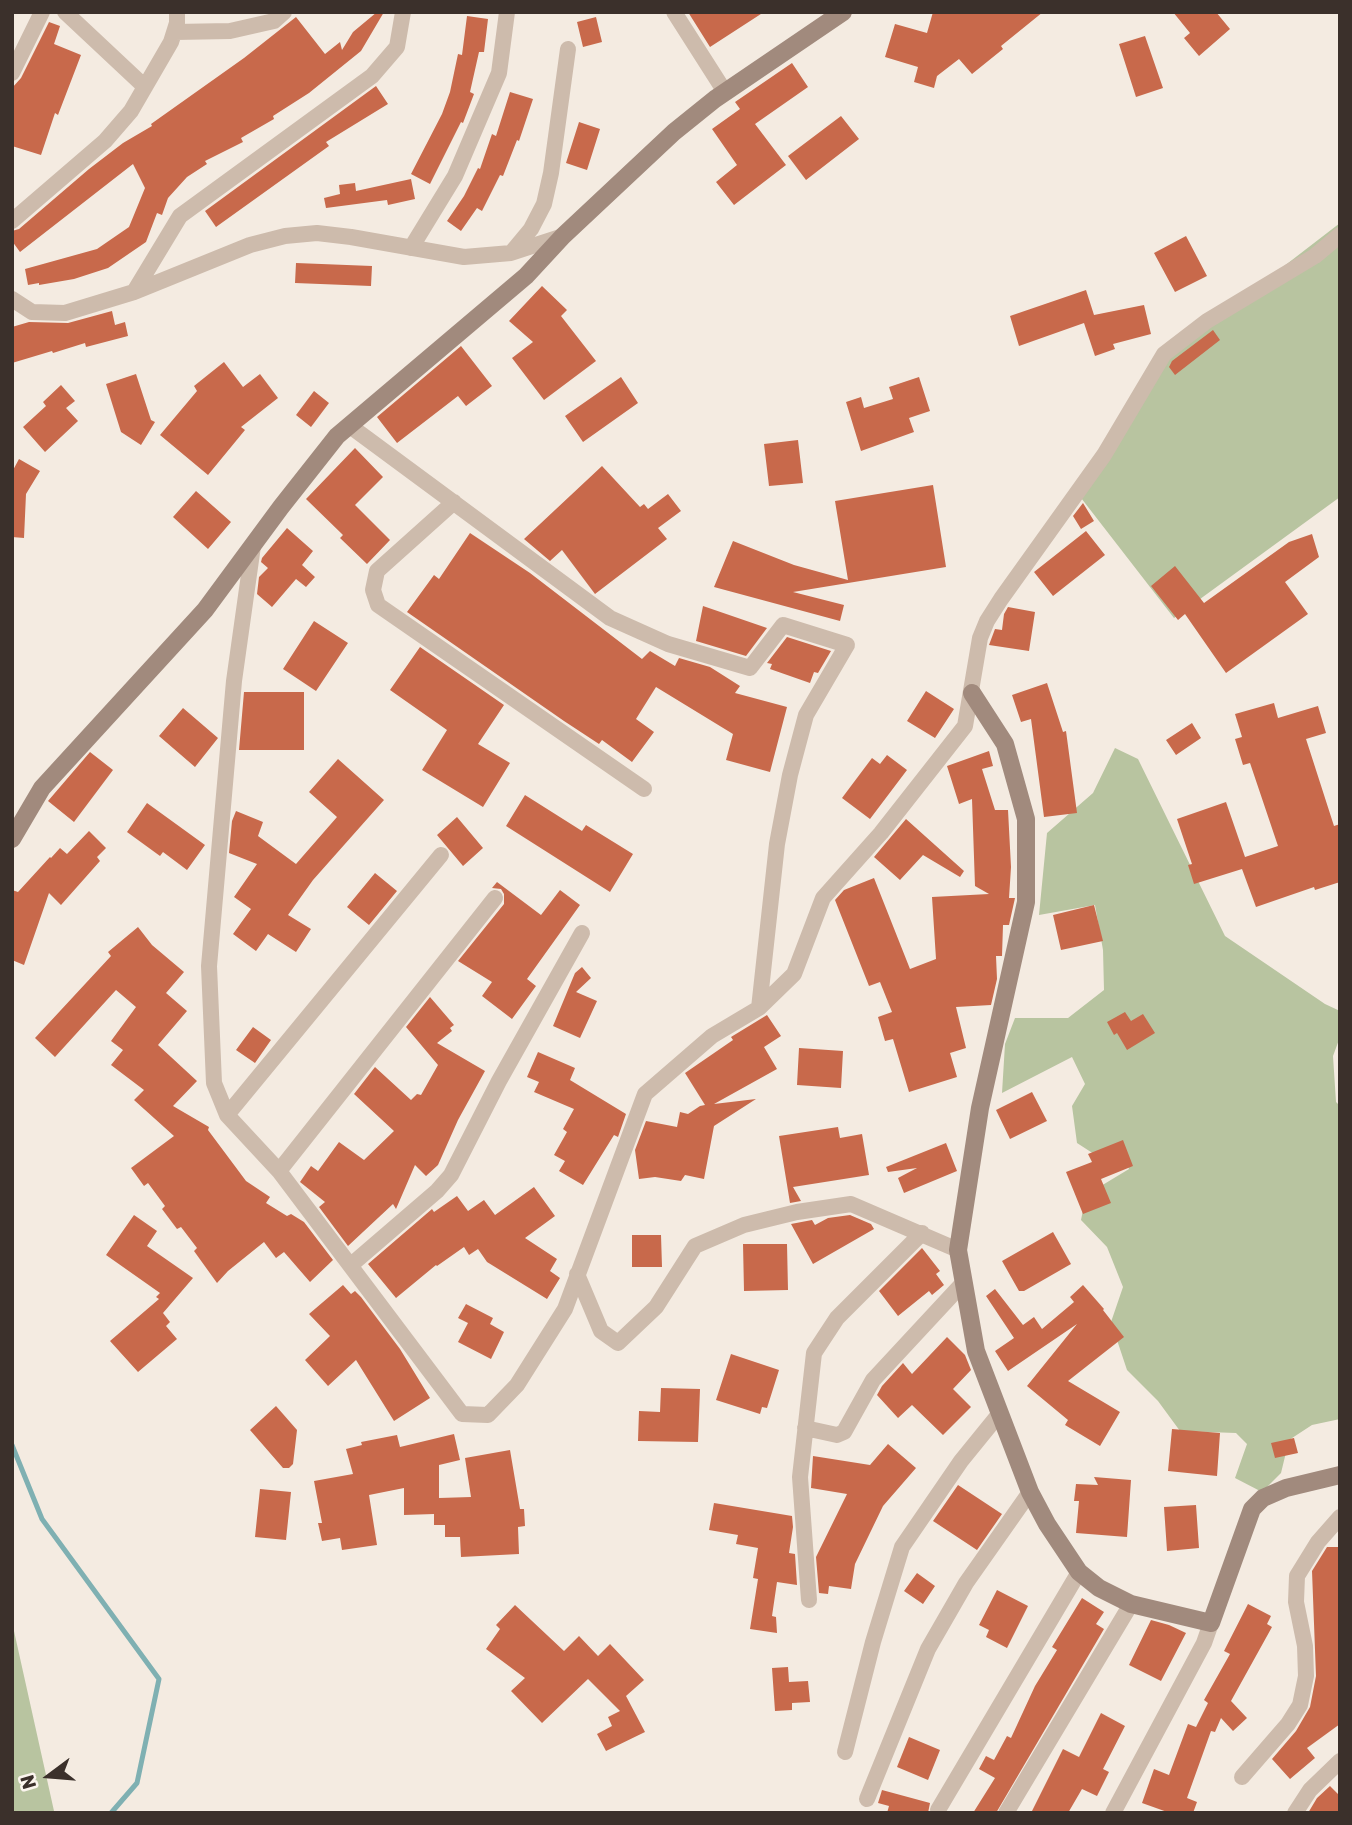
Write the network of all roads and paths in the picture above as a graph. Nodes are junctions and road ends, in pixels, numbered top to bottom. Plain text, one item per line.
1 (42, 12) edge
2 (65, 12) edge
3 (177, 12) edge
4 (284, 12) edge
5 (403, 12) edge
6 (507, 12) edge
7 (674, 12) edge
8 (843, 12) edge
9 (175, 32) junction
10 (568, 49) dead end
11 (12, 73) edge
12 (145, 87) junction
13 (725, 92) junction
14 (12, 221) edge
15 (1340, 235) edge
16 (563, 236) junction
17 (411, 248) junction
18 (511, 253) junction
19 (134, 292) junction
20 (12, 299) edge
21 (349, 426) junction
22 (454, 502) junction
23 (253, 546) junction
24 (972, 693) junction
25 (643, 789) dead end
26 (12, 839) edge
27 (441, 855) dead end
28 (495, 898) dead end
29 (582, 933) dead end
30 (759, 1008) junction
31 (227, 1115) junction
32 (279, 1171) junction
33 (922, 1233) junction
34 (958, 1250) junction
35 (351, 1265) junction
36 (577, 1274) junction
37 (964, 1282) junction
38 (1000, 1413) junction
39 (805, 1428) junction
40 (1340, 1475) edge
41 (1030, 1493) junction
42 (1340, 1517) edge
43 (1079, 1572) junction
44 (809, 1600) dead end
45 (1131, 1604) junction
46 (1211, 1623) junction
47 (845, 1752) dead end
48 (1340, 1760) edge
49 (1242, 1777) dead end
50 (867, 1800) dead end
51 (938, 1810) dead end
52 (1006, 1813) edge
53 (1114, 1813) edge
54 (1295, 1813) edge

1 - 11 street
2 - 12 street
3 - 9 street
4 - 9 street
5 - 19 street
6 - 17 street
7 - 13 street
8 - 13 street
9 - 12 street
10 - 18 street
12 - 14 street
13 - 16 street
15 - 24 street
16 - 18 street
16 - 21 street
17 - 18 street
17 - 19 street
19 - 20 street
21 - 22 street
21 - 23 street
22 - 25 street
22 - 30 street
23 - 26 street
23 - 31 street
24 - 30 street
24 - 34 street
27 - 31 street
28 - 32 street
29 - 35 street
30 - 36 street
31 - 32 street
32 - 35 street
33 - 34 street
33 - 36 street
33 - 39 street
34 - 37 street
35 - 36 street
37 - 38 street
37 - 39 street
38 - 41 street
38 - 47 street
39 - 44 street
40 - 46 street
41 - 43 street
41 - 50 street
42 - 49 street
43 - 45 street
43 - 51 street
45 - 46 street
45 - 52 street
46 - 53 street
48 - 54 street

